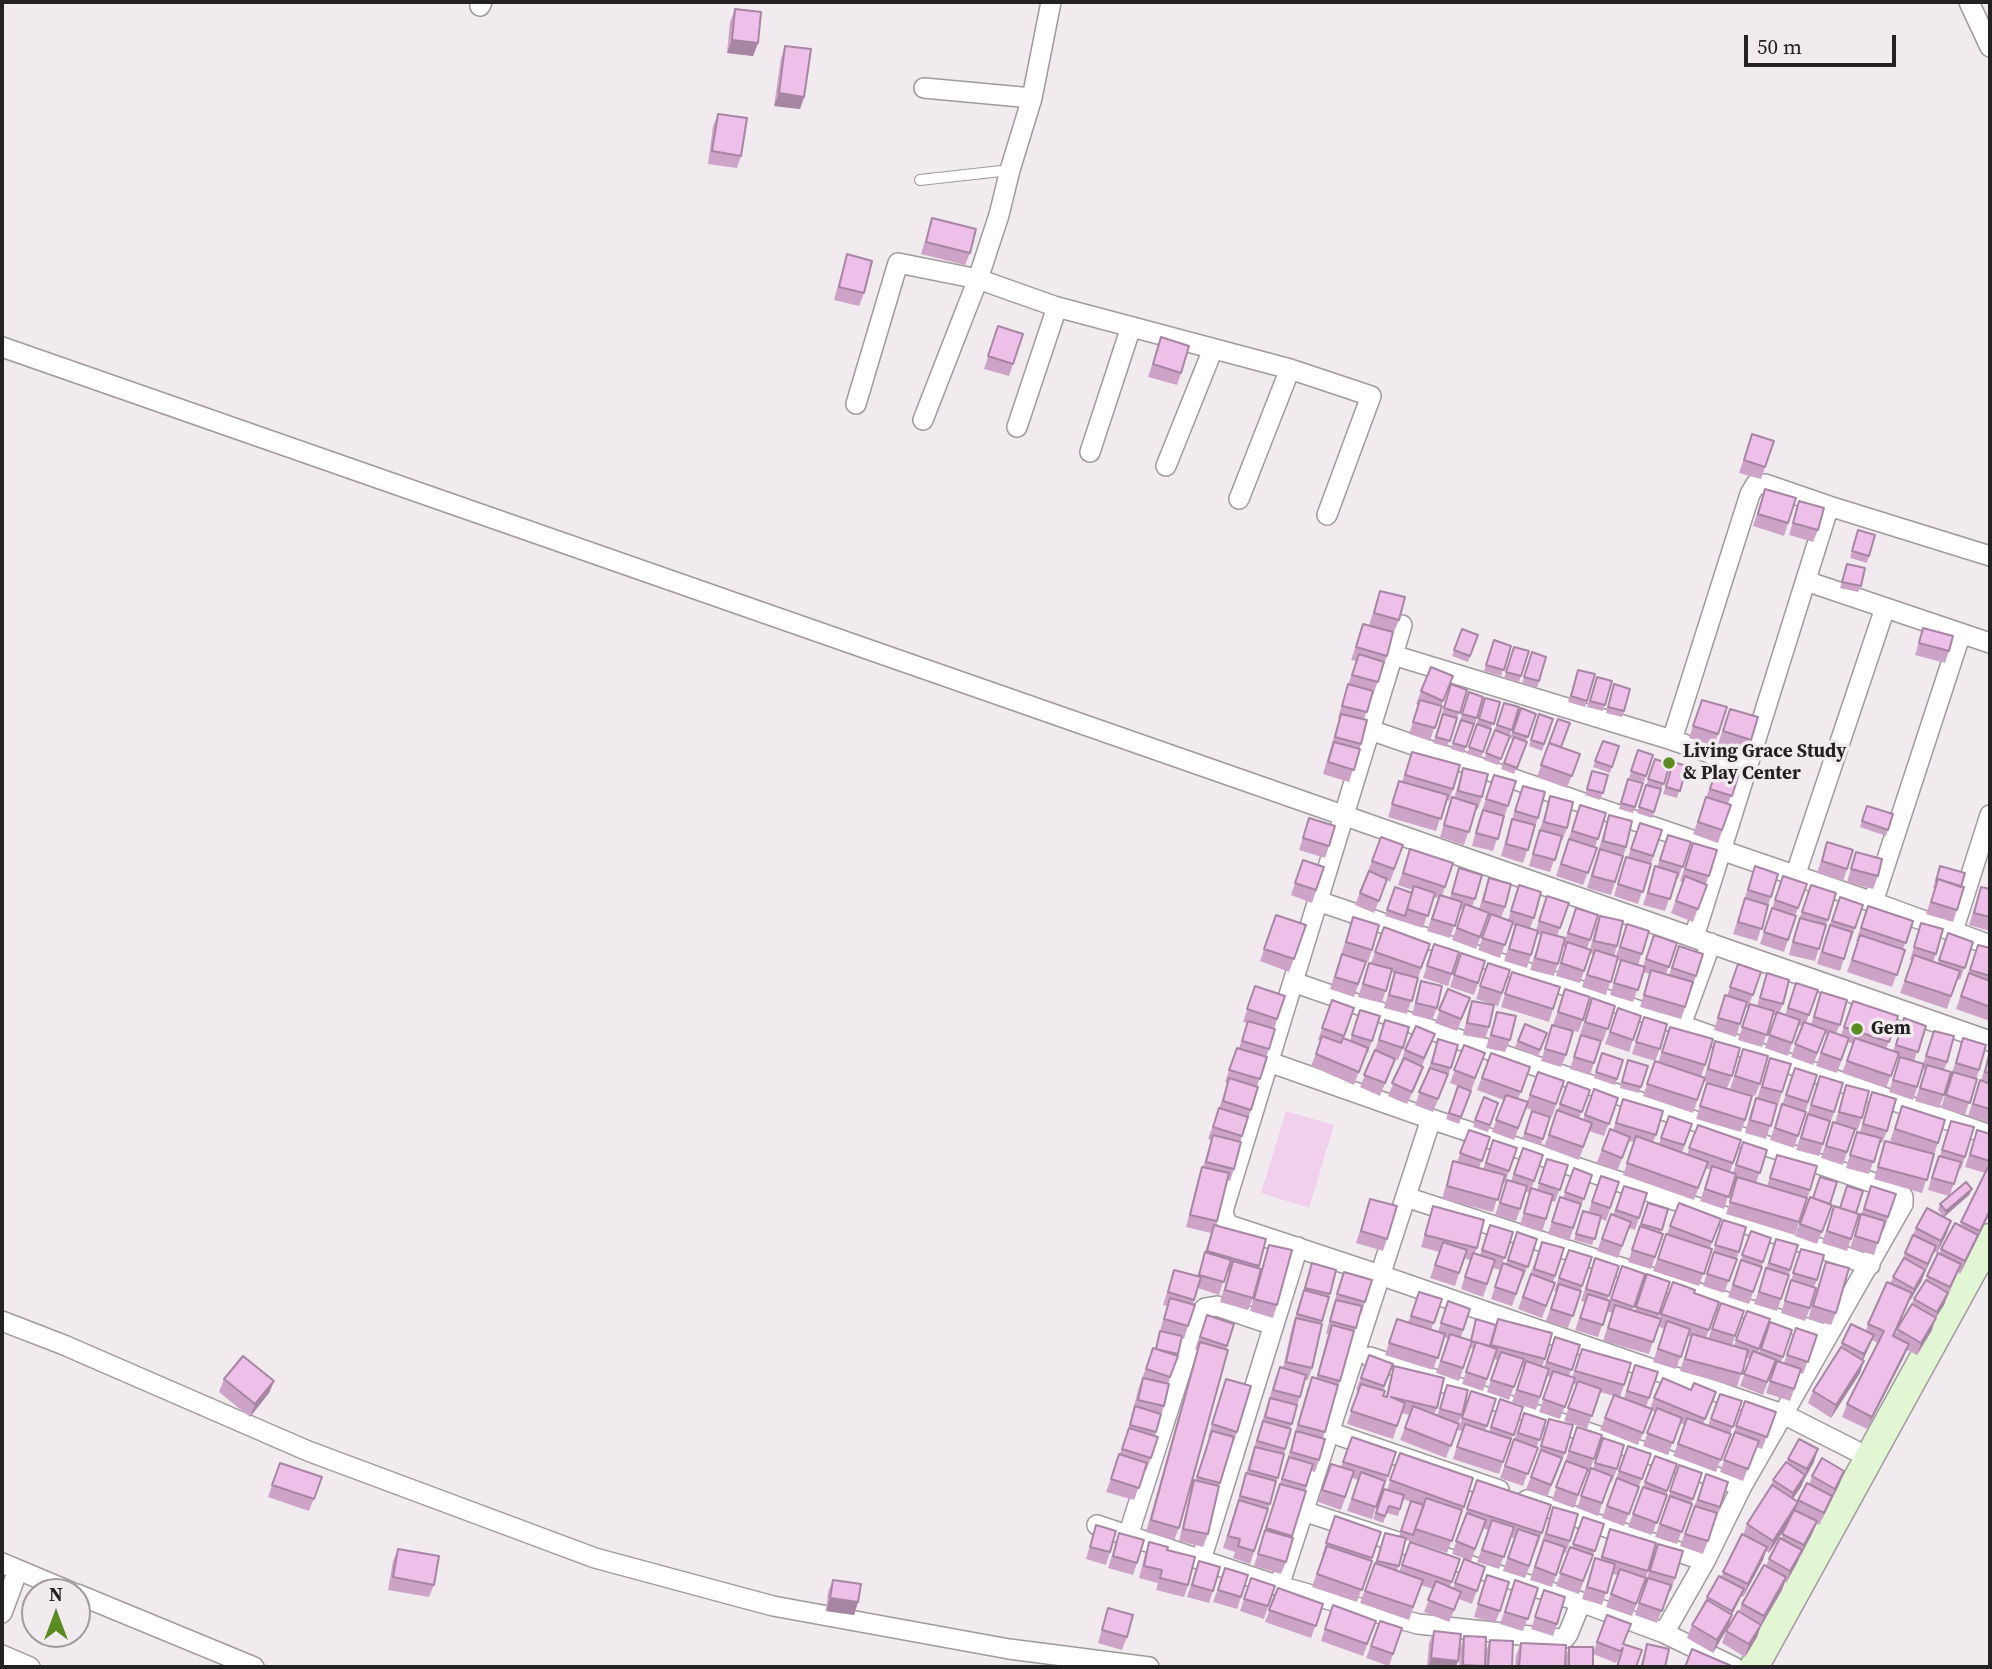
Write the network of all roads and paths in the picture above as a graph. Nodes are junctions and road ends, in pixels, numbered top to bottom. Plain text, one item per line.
1 (1051, 2) edge
2 (1969, 2) edge
3 (1990, 47) edge
4 (924, 88) dead end
5 (1032, 98) junction
6 (1010, 170) junction
7 (920, 180) dead end
8 (978, 279) junction
9 (1057, 307) junction
10 (1131, 327) junction
11 (2, 346) edge
12 (1213, 349) junction
13 (1290, 369) junction
14 (856, 404) dead end
15 (923, 421) dead end
16 (1017, 427) dead end
17 (1090, 452) dead end
18 (1166, 467) dead end
19 (1239, 499) dead end
20 (1829, 506) junction
21 (1327, 514) dead end
22 (1990, 556) edge
23 (1806, 581) junction
24 (1885, 608) junction
25 (1402, 625) edge
26 (1961, 633) junction
27 (1990, 643) edge
28 (1392, 655) junction
29 (1370, 730) junction
30 (1672, 740) junction
31 (1747, 766) junction
32 (1990, 815) edge
33 (1343, 817) junction
34 (1721, 851) junction
35 (1795, 876) junction
36 (1318, 901) junction
37 (1873, 902) junction
38 (1953, 931) junction
39 (1702, 940) junction
40 (1990, 945) edge
41 (1293, 982) junction
42 (1681, 1025) junction
43 (1990, 1041) edge
44 (1269, 1062) junction
45 (1431, 1119) junction
46 (1990, 1135) edge
47 (1406, 1197) junction
48 (1990, 1238) edge
49 (1298, 1247) junction
50 (1870, 1265) junction
51 (1380, 1275) junction
52 (2, 1321) edge
53 (1273, 1325) junction
54 (1828, 1335) junction
55 (1355, 1352) junction
56 (1785, 1415) junction
57 (1329, 1432) junction
58 (1870, 1458) junction
59 (1742, 1486) junction
60 (1303, 1511) junction
61 (1097, 1525) edge
62 (1128, 1535) junction
63 (1201, 1560) junction
64 (1705, 1561) junction
65 (10, 1567) edge
66 (37, 1578) edge
67 (1279, 1586) junction
68 (91, 1600) edge
69 (1581, 1602) junction
70 (2, 1613) edge
71 (1664, 1633) junction
72 (2, 1656) edge
73 (1116, 1665) edge
74 (30, 1667) edge
75 (254, 1667) edge
76 (1149, 1667) edge
77 (1734, 1667) edge
78 (1754, 1667) edge

1 - 5 street
2 - 3 street
4 - 5 street
5 - 6 street
6 - 7 lane
6 - 8 street
8 - 9 street
8 - 14 street
8 - 15 street
9 - 10 street
9 - 16 street
10 - 12 street
10 - 17 street
11 - 33 street
12 - 13 street
12 - 18 street
13 - 19 street
13 - 21 street
20 - 22 street
20 - 23 street
20 - 30 street
23 - 24 street
23 - 31 street
24 - 26 street
24 - 35 street
25 - 28 street
26 - 27 street
26 - 37 street
28 - 29 street
28 - 30 street
29 - 33 street
29 - 34 street
30 - 31 street
31 - 34 street
32 - 38 street
33 - 36 street
33 - 39 street
34 - 35 street
34 - 39 street
35 - 37 street
36 - 41 street
36 - 42 street
37 - 38 street
38 - 40 street
39 - 42 street
39 - 43 street
41 - 44 street
41 - 50 street
42 - 46 street
44 - 45 street
44 - 49 street
45 - 47 street
45 - 50 street
47 - 51 street
47 - 54 street
48 - 58 street
49 - 51 street
49 - 53 street
50 - 54 street
51 - 55 street
51 - 56 street
52 - 73 street
53 - 62 street
53 - 63 street
54 - 56 street
55 - 57 street
55 - 59 street
56 - 58 street
56 - 59 street
57 - 60 street
57 - 64 street
58 - 78 street
59 - 64 street
60 - 67 street
60 - 69 street
61 - 62 street
62 - 63 street
63 - 67 street
64 - 71 street
65 - 66 street
65 - 70 street
67 - 69 street
68 - 75 street
69 - 71 street
71 - 77 street
72 - 74 street
73 - 76 street

